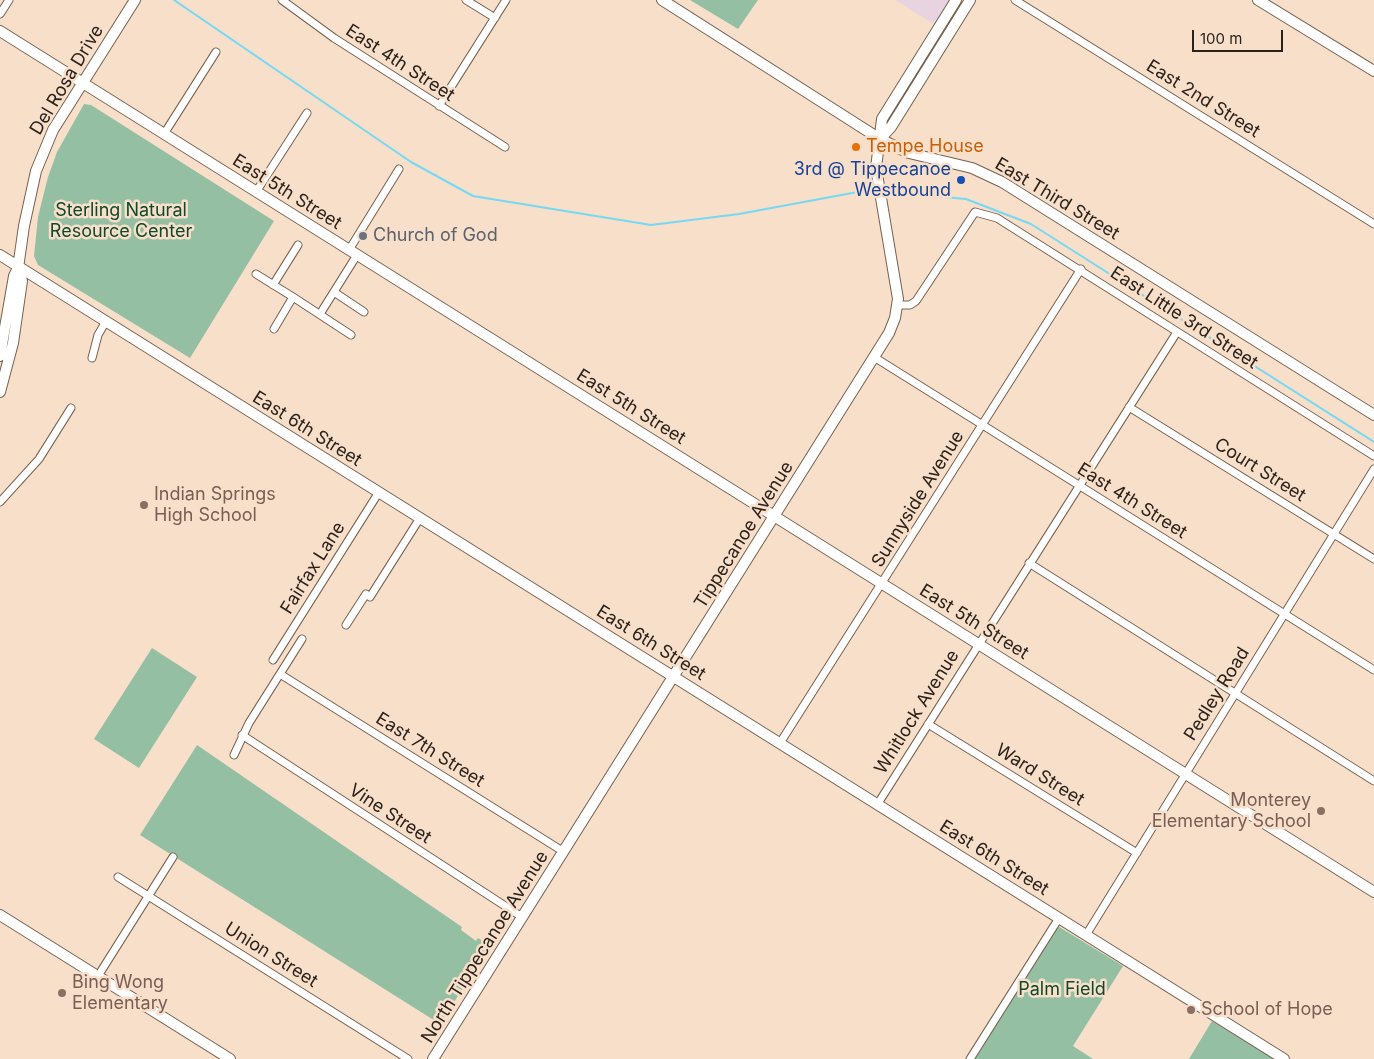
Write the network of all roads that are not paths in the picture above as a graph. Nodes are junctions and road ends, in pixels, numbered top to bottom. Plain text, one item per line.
1 (9, 0) edge
2 (135, 0) edge
3 (282, 0) edge
4 (466, 0) edge
5 (506, 0) edge
6 (662, 0) edge
7 (956, 0) edge
8 (970, 0) edge
9 (1015, 0) edge
10 (1258, 0) edge
11 (0, 14) edge
12 (495, 18) junction
13 (0, 32) edge
14 (216, 52) dead end
15 (1374, 71) edge
16 (82, 83) junction
17 (439, 106) junction
18 (307, 112) dead end
19 (164, 134) junction
20 (880, 139) junction
21 (504, 147) dead end
22 (399, 169) dead end
23 (256, 192) junction
24 (1374, 224) edge
25 (298, 245) dead end
26 (353, 252) junction
27 (0, 255) edge
28 (18, 268) junction
29 (1081, 269) junction
30 (256, 274) dead end
31 (273, 285) junction
32 (334, 292) junction
33 (293, 297) junction
34 (898, 305) junction
35 (364, 312) dead end
36 (320, 314) junction
37 (105, 322) junction
38 (274, 329) dead end
39 (1177, 332) junction
40 (351, 334) dead end
41 (0, 356) edge
42 (92, 358) dead end
43 (874, 358) junction
44 (0, 392) edge
45 (1129, 407) junction
46 (71, 408) dead end
47 (1374, 415) edge
48 (982, 425) junction
49 (1374, 456) edge
50 (1374, 469) edge
51 (1079, 485) junction
52 (379, 492) junction
53 (0, 502) edge
54 (775, 517) junction
55 (420, 518) junction
56 (1334, 535) junction
57 (1374, 560) edge
58 (1029, 563) junction
59 (882, 584) junction
60 (1285, 614) junction
61 (346, 625) dead end
62 (302, 639) dead end
63 (978, 644) junction
64 (274, 660) dead end
65 (1374, 670) edge
66 (280, 674) junction
67 (674, 677) junction
68 (1236, 693) junction
69 (928, 724) junction
70 (242, 735) junction
71 (780, 744) junction
72 (234, 755) dead end
73 (1186, 773) junction
74 (1374, 781) edge
75 (877, 804) junction
76 (564, 852) junction
77 (1136, 853) junction
78 (173, 857) dead end
79 (118, 876) dead end
80 (1374, 892) edge
81 (148, 896) junction
82 (0, 915) edge
83 (522, 917) junction
84 (1059, 918) junction
85 (1086, 935) junction
86 (98, 976) junction
87 (230, 1059) edge
88 (408, 1059) edge
89 (433, 1059) edge
90 (970, 1059) edge
91 (1284, 1059) edge

1 - 11 street
2 - 16 street, Del Rosa Drive
3 - 17 street, East 4th Street
4 - 12 street
5 - 12 street
6 - 20 street, East Third Street
7 - 20 street
8 - 20 street
9 - 24 street, East 2nd Street
10 - 15 street
12 - 17 street
13 - 16 street, East 5th Street
14 - 19 street
16 - 19 street, East 5th Street
16 - 28 street, Del Rosa Drive
17 - 21 street, East 4th Street
18 - 23 street
19 - 23 street, East 5th Street
20 - 34 street, Tippecanoe Avenue
20 - 47 street, East Third Street
22 - 26 street
23 - 26 street, East 5th Street
25 - 31 street
26 - 32 street
26 - 54 street, East 5th Street
27 - 28 street, East 6th Street
28 - 37 street, East 6th Street
28 - 41 street, Del Rosa Drive
28 - 44 street, Del Rosa Drive
29 - 34 street, East Little 3rd Street
29 - 39 street, East Little 3rd Street
29 - 48 street, Sunnyside Avenue
30 - 31 street
31 - 33 street
32 - 35 street
32 - 36 street
33 - 36 street
33 - 38 street
34 - 43 street, Tippecanoe Avenue
36 - 40 street
37 - 42 street
37 - 52 street, East 6th Street
39 - 45 street, Whitlock Avenue
39 - 49 street, East Little 3rd Street
43 - 48 street, East 4th Street
43 - 54 street, Tippecanoe Avenue
45 - 51 street, Whitlock Avenue
45 - 56 street, Court Street
46 - 53 street
48 - 51 street, East 4th Street
48 - 59 street, Sunnyside Avenue
50 - 56 street, Pedley Road
51 - 58 street, Whitlock Avenue
51 - 60 street, East 4th Street
52 - 55 street, East 6th Street
52 - 64 street, Fairfax Lane
54 - 59 street, East 5th Street
54 - 67 street, Tippecanoe Avenue
55 - 61 street
55 - 67 street, East 6th Street
56 - 57 street, Court Street
56 - 60 street, Pedley Road
58 - 63 street, Whitlock Avenue
58 - 68 street
59 - 63 street, East 5th Street
59 - 71 street, Sunnyside Avenue
60 - 65 street, East 4th Street
60 - 68 street, Pedley Road
62 - 66 street, Fairfax Lane
63 - 69 street, Whitlock Avenue
63 - 73 street, East 5th Street
66 - 70 street, Fairfax Lane
66 - 76 street, East 7th Street
67 - 71 street, East 6th Street
67 - 76 street, Tippecanoe Avenue
68 - 73 street, Pedley Road
68 - 74 street
69 - 75 street, Whitlock Avenue
69 - 77 street, Ward Street
70 - 72 street, Fairfax Lane
70 - 83 street, Vine Street
71 - 75 street, East 6th Street
73 - 77 street, Pedley Road
73 - 80 street, East 5th Street
75 - 84 street, East 6th Street
76 - 83 street, North Tippecanoe Avenue
77 - 85 street, Pedley Road
78 - 81 street
79 - 81 street, Union Street
81 - 86 street
81 - 88 street, Union Street
82 - 86 street
83 - 89 street, North Tippecanoe Avenue
84 - 85 street, East 6th Street
84 - 90 street
85 - 91 street, East 6th Street
86 - 87 street

